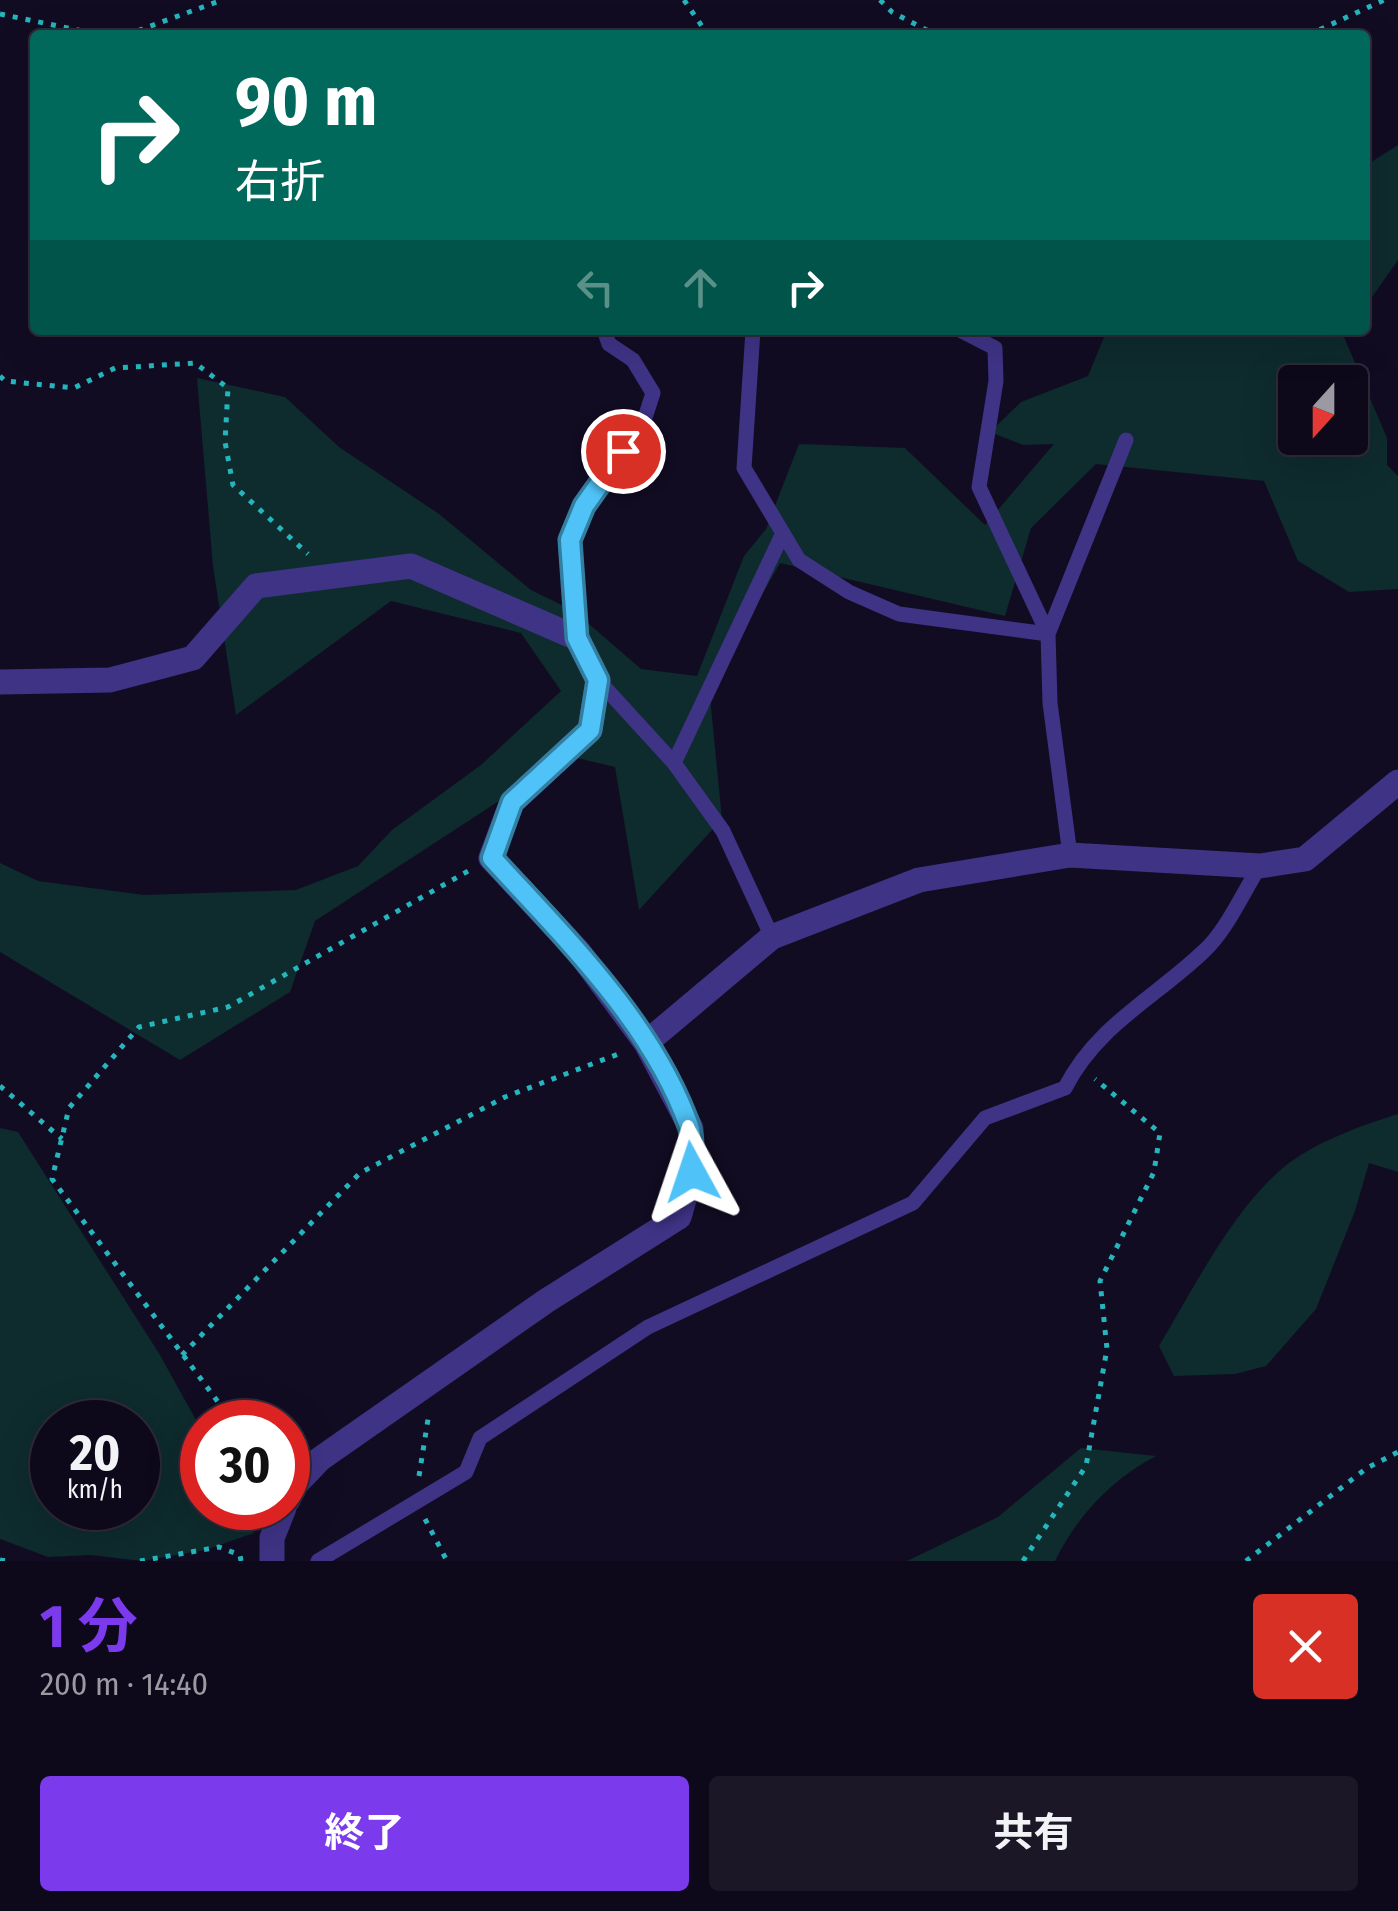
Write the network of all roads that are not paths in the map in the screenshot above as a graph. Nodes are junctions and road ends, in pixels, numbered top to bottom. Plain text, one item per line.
1 (606, 335) edge
2 (754, 335) edge
3 (970, 335) edge
4 (1126, 440) dead end
5 (783, 533) junction
6 (1048, 634) junction
7 (577, 638) junction
8 (598, 680) junction
9 (0, 682) edge
10 (674, 762) junction
11 (1398, 782) edge
12 (1070, 855) junction
13 (1260, 866) junction
14 (772, 937) junction
15 (646, 1043) junction
16 (310, 1469) edge
17 (275, 1530) edge
18 (272, 1561) edge
19 (318, 1561) edge

1 - 7 lane
2 - 5 lane
3 - 6 lane
4 - 6 lane
5 - 6 lane
5 - 10 lane
6 - 12 lane
7 - 8 street
7 - 9 street
8 - 10 lane
8 - 15 street
10 - 14 lane
11 - 13 street
12 - 13 street
12 - 14 street
13 - 19 lane
14 - 15 street
15 - 16 street
17 - 18 street

